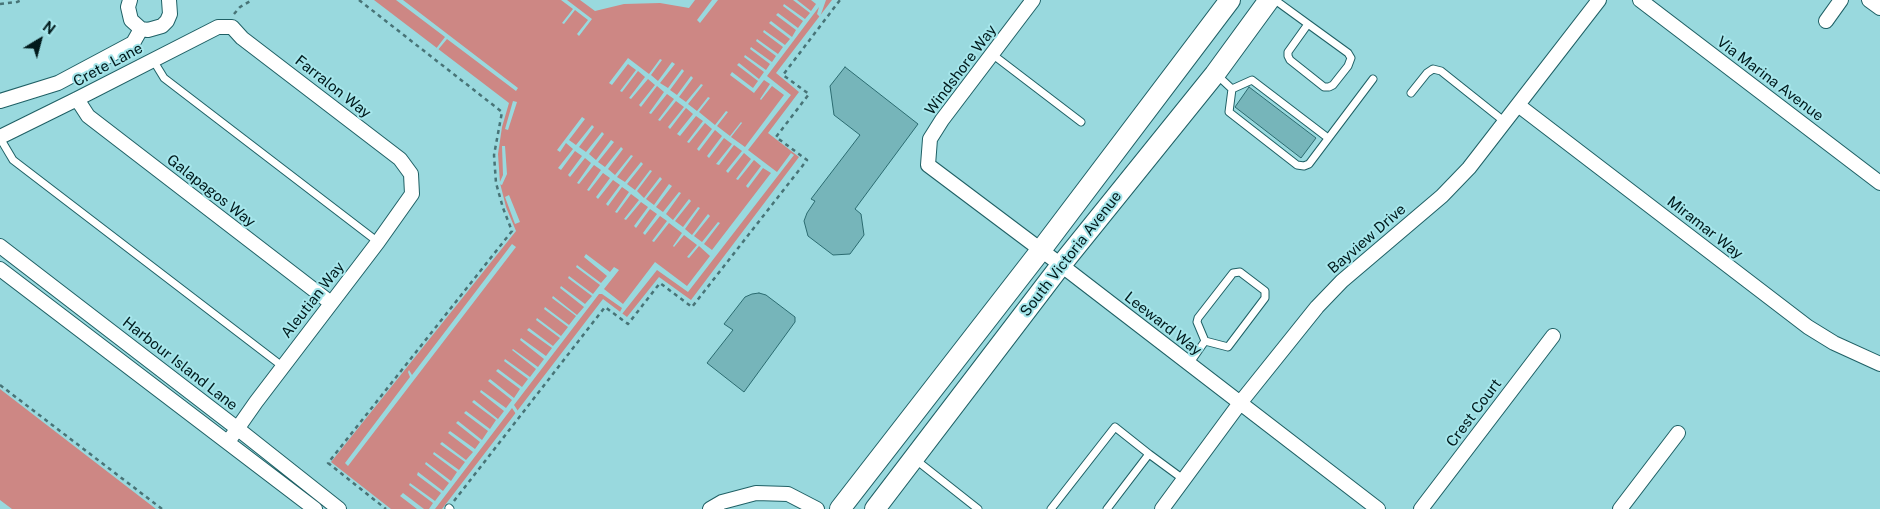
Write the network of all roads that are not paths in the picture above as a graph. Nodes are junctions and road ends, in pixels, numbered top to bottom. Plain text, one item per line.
1 (130, 0) edge
2 (169, 0) edge
3 (1033, 0) edge
4 (1230, 0) edge
5 (1269, 0) edge
6 (1275, 0) edge
7 (1599, 0) edge
8 (1640, 0) edge
9 (1841, 0) edge
10 (1869, 0) edge
11 (1880, 8) edge
12 (1826, 21) dead end
13 (1308, 24) junction
14 (232, 27) joint
15 (141, 28) junction
16 (992, 54) junction
17 (153, 60) junction
18 (1216, 74) junction
19 (1373, 79) dead end
20 (1232, 89) junction
21 (1410, 93) dead end
22 (77, 100) junction
23 (0, 101) edge
24 (1518, 104) junction
25 (1081, 122) dead end
26 (1505, 122) junction
27 (0, 137) edge
28 (1328, 138) junction
29 (928, 165) joint
30 (411, 174) joint
31 (1880, 184) edge
32 (378, 242) junction
33 (0, 246) edge
34 (1041, 250) junction
35 (1061, 265) junction
36 (0, 270) edge
37 (331, 303) junction
38 (1553, 336) dead end
39 (1205, 342) junction
40 (1189, 364) junction
41 (1880, 364) edge
42 (282, 366) junction
43 (1240, 403) junction
44 (238, 428) junction
45 (1678, 433) dead end
46 (228, 442) junction
47 (1149, 454) junction
48 (914, 458) junction
49 (1183, 479) junction
50 (315, 509) edge
51 (339, 509) edge
52 (710, 509) edge
53 (817, 509) edge
54 (840, 509) edge
55 (875, 509) edge
56 (978, 509) edge
57 (1052, 509) edge
58 (1106, 509) edge
59 (1162, 509) edge
60 (1378, 509) edge
61 (1421, 509) edge
62 (1620, 509) edge

1 - 15 street
2 - 15 street
3 - 16 street, Windshore Way
4 - 34 main road, South Victoria Avenue
5 - 18 main road, South Victoria Avenue
6 - 13 lane
7 - 24 street, Bayview Drive
8 - 31 street, Via Marina Avenue
9 - 12 street
10 - 11 street
13 - 13 lane
14 - 17 street, Crete Lane
14 - 30 street, Farralon Way
15 - 23 street
16 - 25 lane
16 - 29 street, Windshore Way
17 - 22 street, Crete Lane
17 - 32 lane
18 - 20 lane
18 - 35 main road, South Victoria Avenue
19 - 28 lane
20 - 28 lane
20 - 28 lane
21 - 26 lane
22 - 27 street, Crete Lane
22 - 37 street, Galapagos Way
24 - 26 street, Bayview Drive
24 - 41 street, Miramar Way
26 - 43 street, Bayview Drive
27 - 42 lane
29 - 34 street, Leeward Way
30 - 32 street, Aleutian Way
32 - 37 street, Aleutian Way
33 - 44 street, Harbour Island Lane
34 - 35 street, Leeward Way
34 - 54 main road, South Victoria Avenue
35 - 40 street, Leeward Way
35 - 48 main road, South Victoria Avenue
36 - 46 street
37 - 42 street, Aleutian Way
38 - 61 street, Crest Court
39 - 39 lane
39 - 40 lane
40 - 43 street, Leeward Way
42 - 44 street, Aleutian Way
43 - 49 street, Bayview Drive
43 - 60 street, Leeward Way
44 - 46 street, Aleutian Way
44 - 51 street, Harbour Island Lane
45 - 62 street
46 - 50 street
47 - 49 lane
47 - 57 lane
47 - 58 lane
48 - 55 main road, South Victoria Avenue
48 - 56 lane
49 - 59 street, Bayview Drive
52 - 53 street

